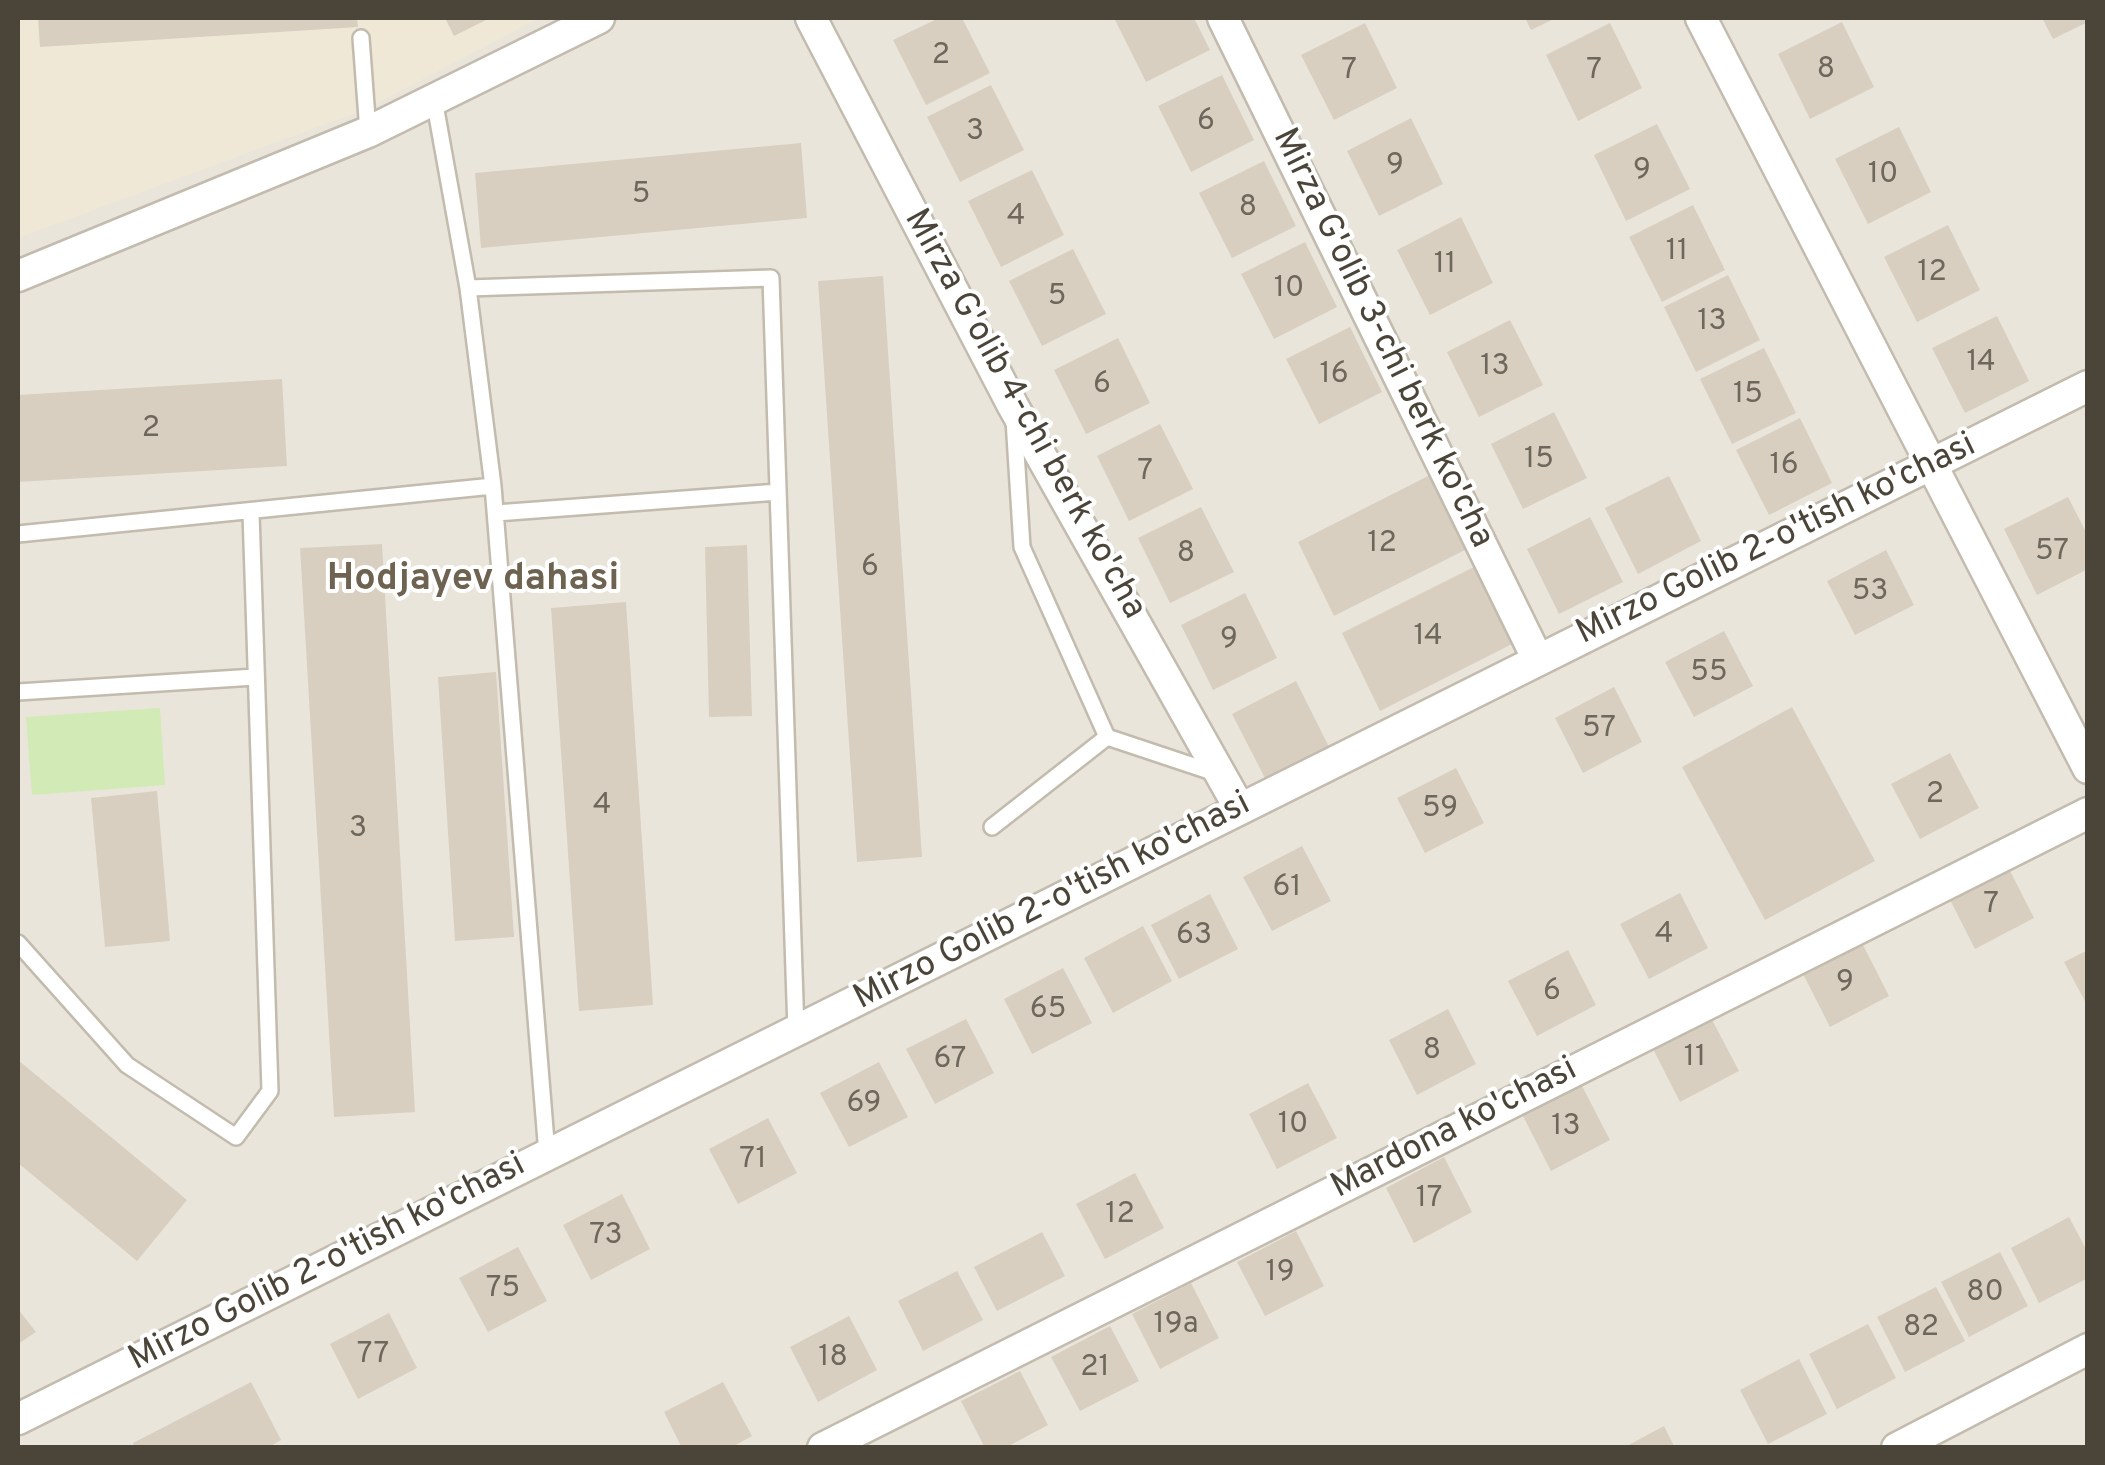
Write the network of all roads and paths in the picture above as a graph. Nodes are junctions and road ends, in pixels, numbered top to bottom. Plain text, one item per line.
1 (599, 18) edge
2 (811, 18) edge
3 (1224, 18) edge
4 (1701, 18) edge
5 (361, 38) dead end
6 (434, 99) junction
7 (368, 132) junction
8 (18, 276) edge
9 (468, 288) junction
10 (2088, 386) edge
11 (1014, 406) junction
12 (1934, 463) junction
13 (493, 486) junction
14 (778, 492) junction
15 (251, 513) junction
16 (496, 513) junction
17 (18, 534) edge
18 (1538, 660) junction
19 (255, 677) junction
20 (18, 692) edge
21 (1107, 736) junction
22 (2088, 768) edge
23 (1222, 775) junction
24 (1240, 809) junction
25 (2088, 813) edge
26 (992, 827) dead end
27 (18, 943) edge
28 (796, 1031) junction
29 (547, 1154) junction
30 (2088, 1349) edge
31 (18, 1419) edge
32 (823, 1448) edge
33 (1897, 1448) edge

1 - 6 street
2 - 11 street, Mirza G'olib 4-chi berk ko'cha
3 - 18 street, Mirza G'olib 3-chi berk ko'cha
4 - 12 street
5 - 7 lane
6 - 7 street
6 - 9 lane
7 - 8 street
9 - 13 lane
9 - 14 lane
10 - 12 street, Mirzo Golib 2-o'tish ko'chasi
11 - 21 lane
11 - 23 street, Mirza G'olib 4-chi berk ko'cha
12 - 18 street, Mirzo Golib 2-o'tish ko'chasi
12 - 22 street
13 - 15 lane
13 - 16 lane
14 - 16 lane
14 - 28 lane
15 - 17 lane
15 - 19 lane
16 - 29 lane
18 - 24 street, Mirzo Golib 2-o'tish ko'chasi
19 - 20 lane
19 - 27 lane
21 - 23 lane
21 - 26 lane
23 - 24 street, Mirza G'olib 4-chi berk ko'cha
24 - 28 street, Mirzo Golib 2-o'tish ko'chasi
25 - 32 street, Mardona ko'chasi
28 - 29 street, Mirzo Golib 2-o'tish ko'chasi
29 - 31 street, Mirzo Golib 2-o'tish ko'chasi
30 - 33 street

